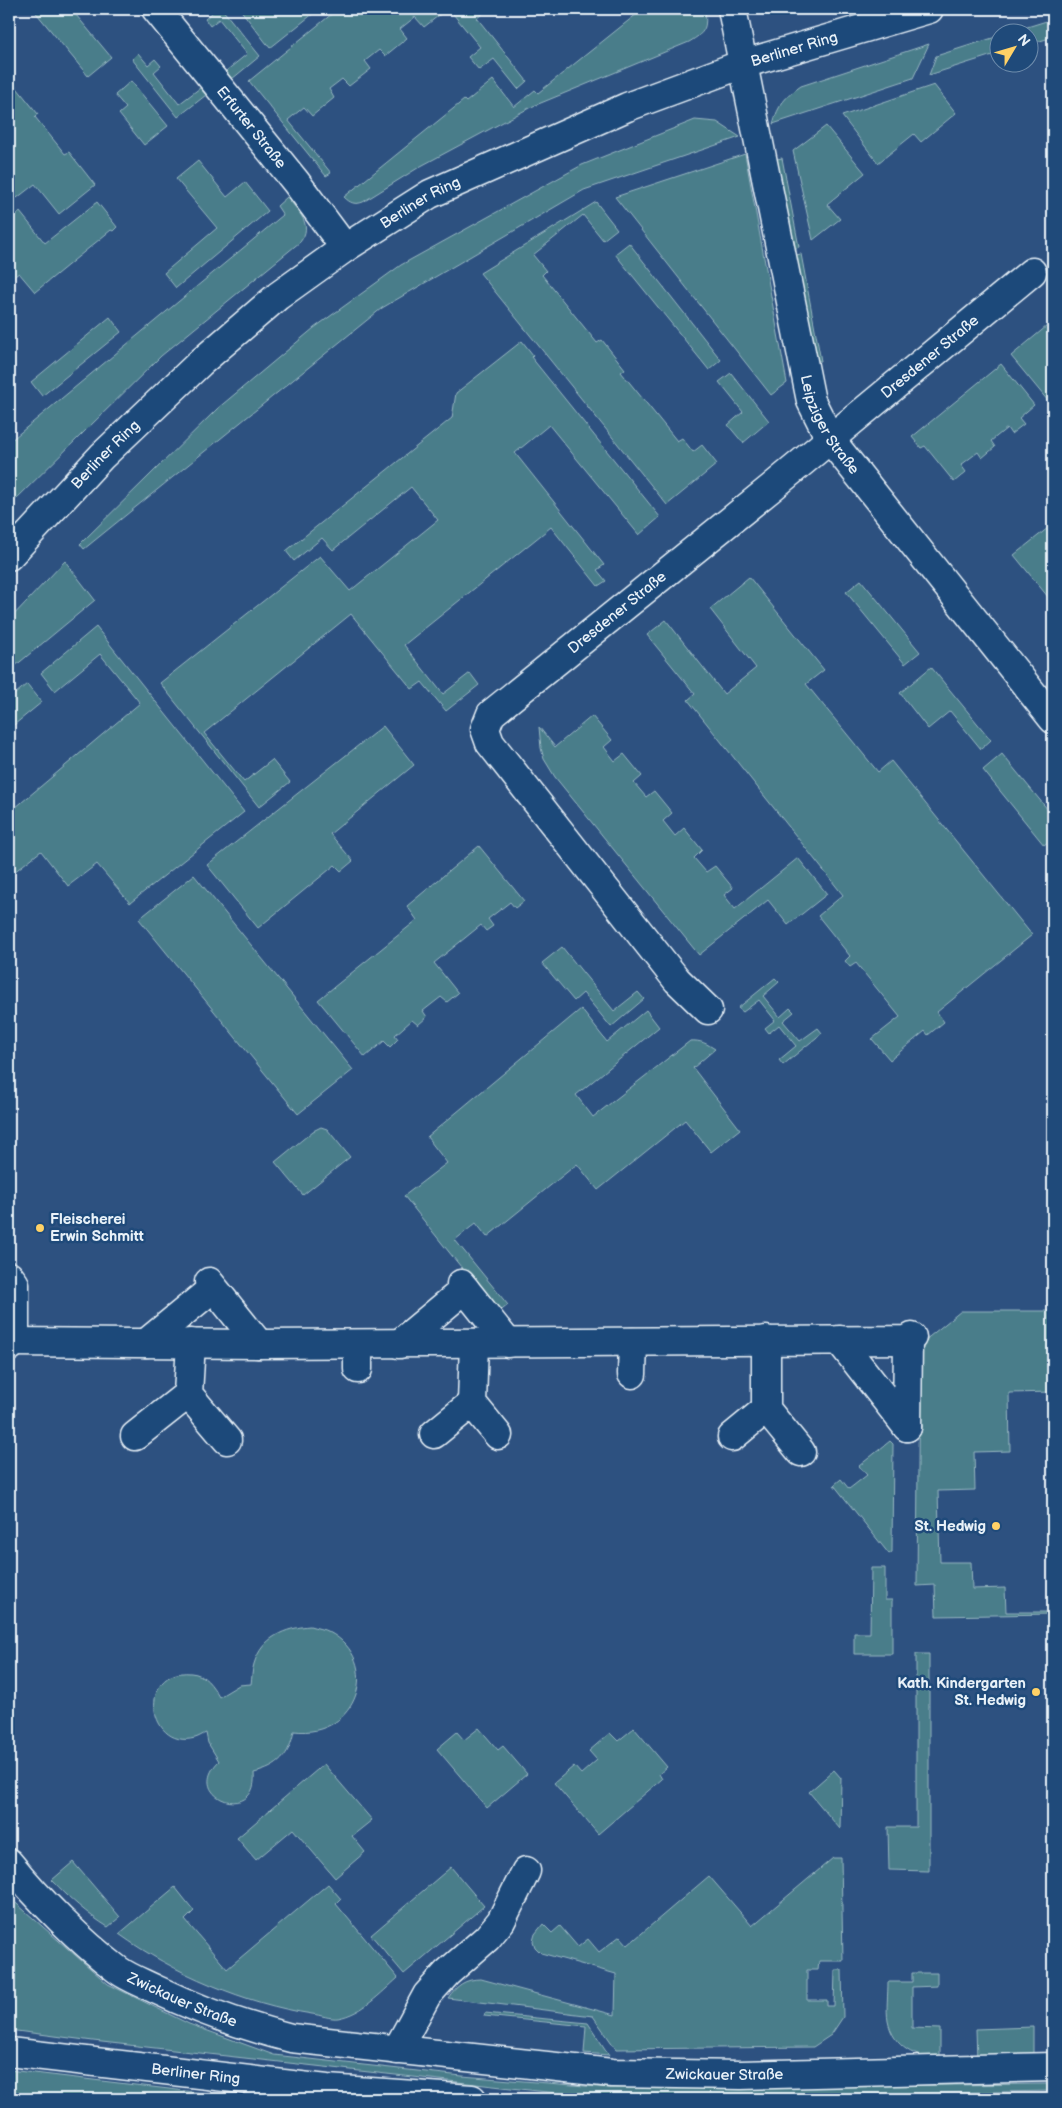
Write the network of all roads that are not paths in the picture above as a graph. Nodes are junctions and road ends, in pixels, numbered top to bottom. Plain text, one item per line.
1 (156, 9) edge
2 (732, 9) edge
3 (929, 9) edge
4 (743, 64) junction
5 (345, 248) junction
6 (1032, 272) dead end
7 (830, 439) junction
8 (9, 556) edge
9 (1053, 719) edge
10 (708, 1010) dead end
11 (11, 1289) edge
12 (501, 1328) junction
13 (782, 1336) junction
14 (839, 1340) junction
15 (633, 1342) junction
16 (146, 1343) junction
17 (474, 1343) junction
18 (11, 1344) edge
19 (191, 1344) junction
20 (259, 1344) junction
21 (400, 1344) junction
22 (632, 1374) dead end
23 (188, 1394) junction
24 (472, 1403) junction
25 (766, 1409) junction
26 (434, 1434) dead end
27 (498, 1435) dead end
28 (135, 1436) dead end
29 (732, 1437) dead end
30 (226, 1440) dead end
31 (801, 1452) dead end
32 (9, 1863) edge
33 (526, 1871) dead end
34 (397, 2050) junction
35 (9, 2052) edge
36 (1053, 2067) edge
37 (472, 2099) edge

1 - 5 street, Erfurter Straße
2 - 4 street, Leipziger Straße
3 - 4 street, Berliner Ring
4 - 5 street, Berliner Ring
4 - 7 street, Leipziger Straße
5 - 8 street, Berliner Ring
6 - 7 street, Dresdener Straße
7 - 9 street, Leipziger Straße
7 - 10 street, Dresdener Straße
11 - 18 street
12 - 15 street
12 - 17 street
12 - 21 street
13 - 14 street
13 - 15 street
13 - 25 street
14 - 14 street
15 - 22 street
16 - 18 street
16 - 19 street
16 - 20 street
17 - 21 street
17 - 24 street
19 - 20 street
19 - 23 street
20 - 21 street
23 - 28 street
23 - 30 street
24 - 26 street
24 - 27 street
25 - 29 street
25 - 31 street
32 - 34 street, Zwickauer Straße
33 - 34 street
34 - 36 street, Zwickauer Straße
35 - 37 street, Berliner Ring

